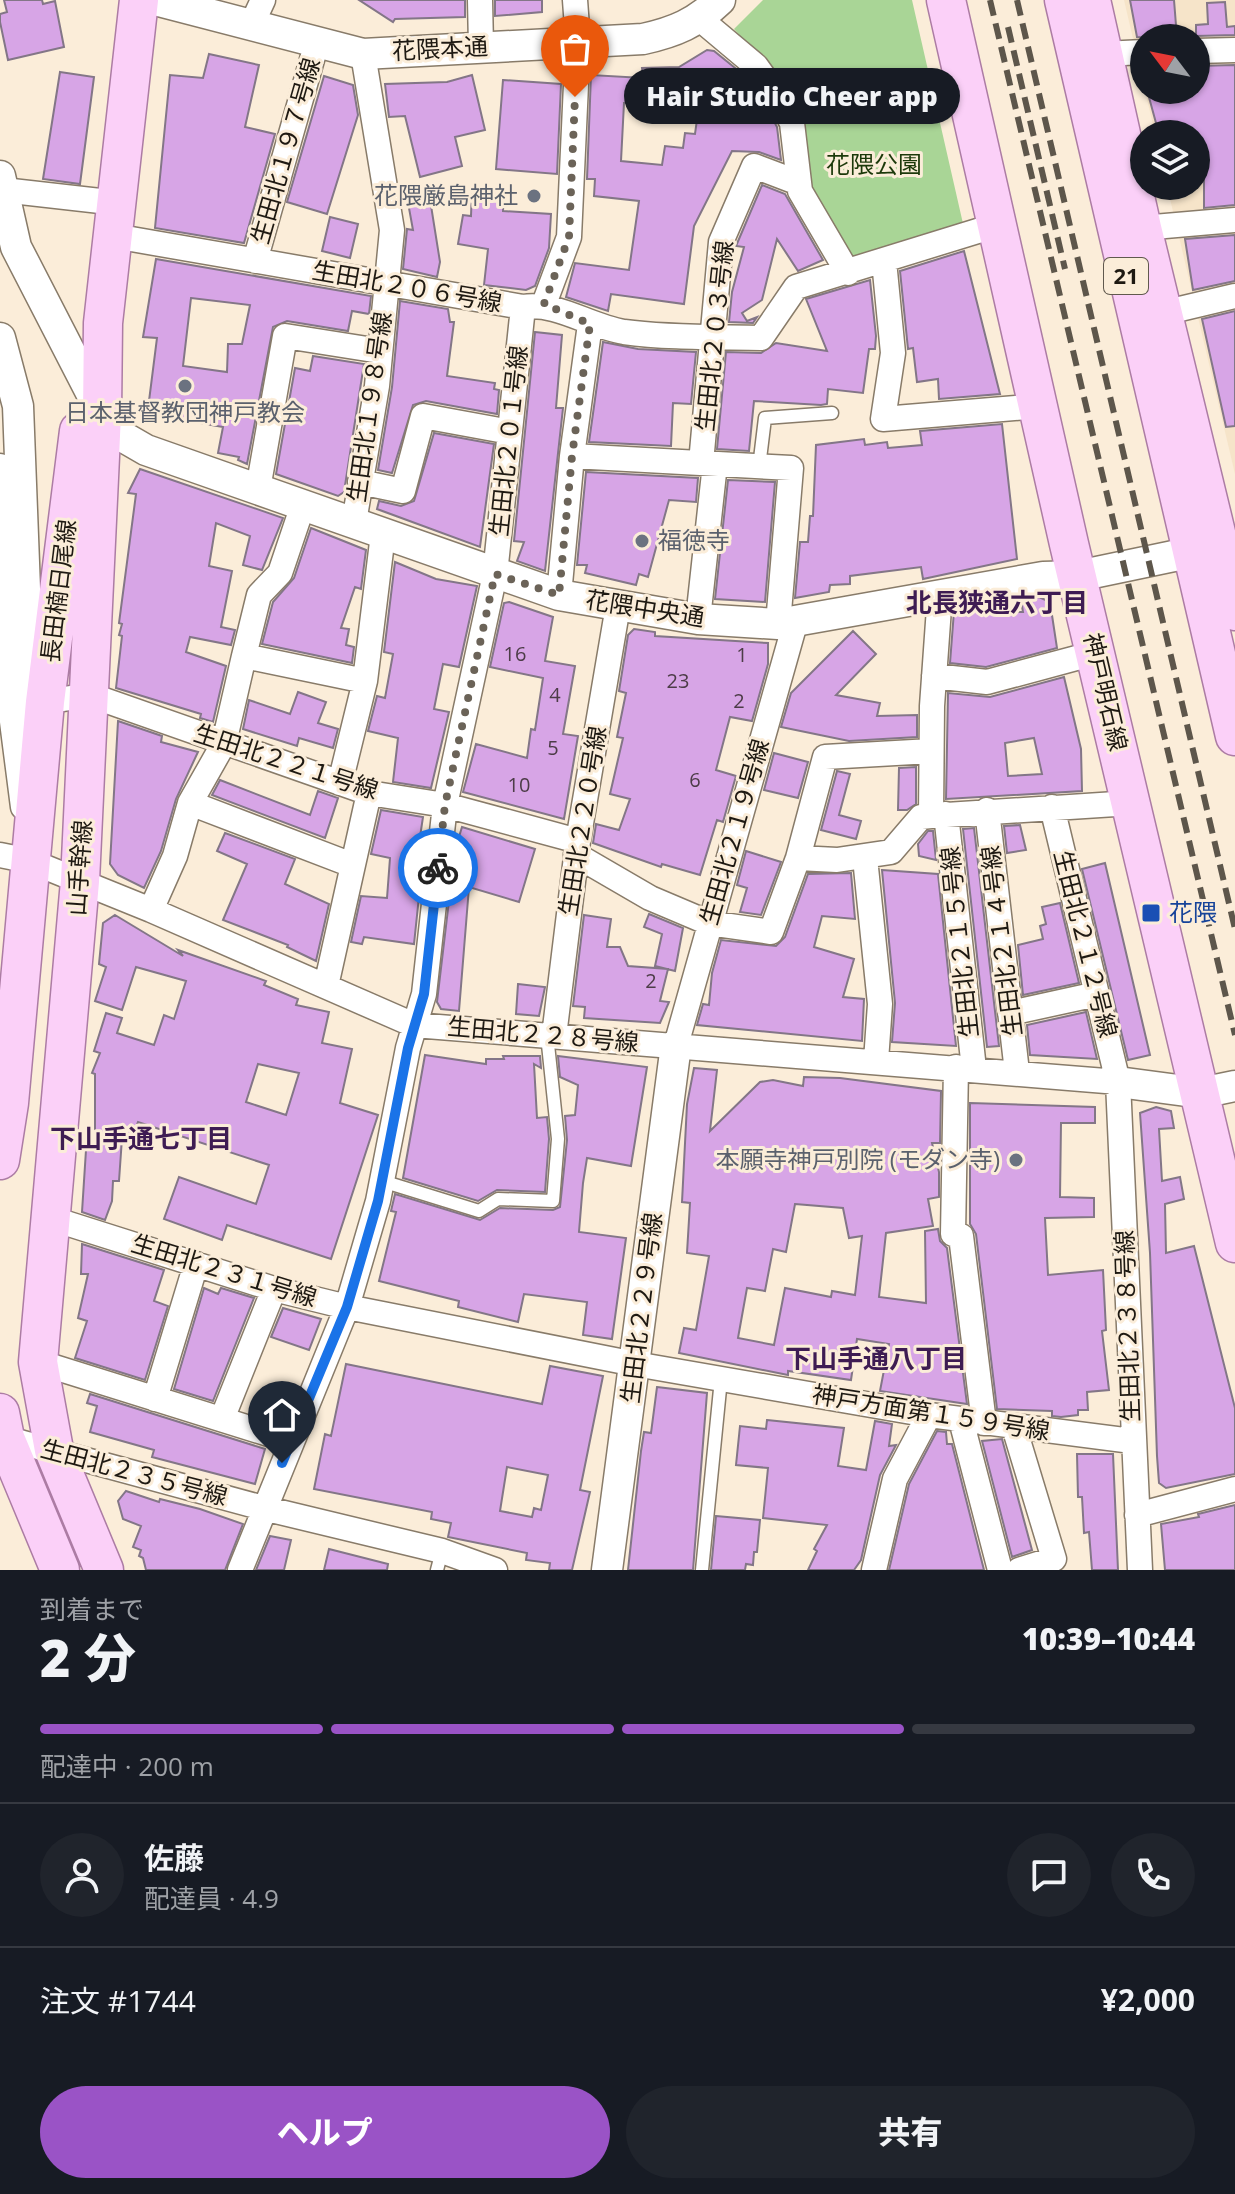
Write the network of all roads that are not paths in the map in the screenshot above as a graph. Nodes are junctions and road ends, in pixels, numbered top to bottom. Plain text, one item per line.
1 (139, 0) edge
2 (155, 0) edge
3 (480, 0) edge
4 (575, 0) edge
5 (946, 0) edge
6 (1064, 0) edge
7 (1091, 0) edge
8 (710, 9) edge
9 (257, 13) edge
10 (578, 41) junction
11 (317, 42) junction
12 (481, 46) junction
13 (1235, 50) edge
14 (1210, 51) edge
15 (1130, 53) edge
16 (363, 54) junction
17 (1103, 54) junction
18 (2, 183) edge
19 (799, 183) junction
20 (116, 220) junction
21 (1235, 220) edge
22 (997, 225) junction
23 (1142, 228) junction
24 (255, 261) junction
25 (884, 261) junction
26 (848, 273) junction
27 (386, 283) junction
28 (1235, 296) edge
29 (534, 306) junction
30 (1163, 313) junction
31 (103, 323) junction
32 (590, 324) junction
33 (711, 337) junction
34 (0, 338) edge
35 (380, 351) junction
36 (85, 377) junction
37 (1038, 406) junction
38 (832, 413) dead end
39 (102, 414) junction
40 (510, 432) junction
41 (572, 456) junction
42 (708, 463) junction
43 (0, 466) edge
44 (759, 467) junction
45 (360, 482) junction
46 (258, 489) junction
47 (303, 505) junction
48 (354, 522) junction
49 (383, 534) junction
50 (1215, 548) edge
51 (495, 574) junction
52 (1078, 576) junction
53 (940, 594) junction
54 (559, 595) junction
55 (618, 606) junction
56 (1235, 611) edge
57 (698, 619) junction
58 (787, 622) junction
59 (1095, 653) junction
60 (244, 656) junction
61 (934, 676) junction
62 (365, 681) junction
63 (90, 695) junction
64 (20, 704) edge
65 (1235, 736) edge
66 (224, 743) junction
67 (931, 751) junction
68 (340, 783) junction
69 (369, 793) junction
70 (190, 803) junction
71 (1131, 803) junction
72 (445, 805) junction
73 (1052, 807) junction
74 (987, 810) junction
75 (938, 815) junction
76 (577, 848) junction
77 (15, 858) edge
78 (798, 858) junction
79 (865, 858) junction
80 (352, 865) junction
81 (80, 881) junction
82 (151, 910) junction
83 (709, 923) junction
84 (326, 986) junction
85 (1097, 994) junction
86 (1010, 1013) junction
87 (414, 1025) junction
88 (551, 1036) junction
89 (676, 1045) junction
90 (876, 1061) junction
91 (965, 1068) junction
92 (1017, 1072) junction
93 (1118, 1082) junction
94 (1218, 1089) edge
95 (4, 1102) edge
96 (0, 1160) edge
97 (382, 1181) junction
98 (50, 1218) junction
99 (1235, 1243) edge
100 (196, 1264) junction
101 (274, 1289) junction
102 (347, 1307) junction
103 (38, 1362) junction
104 (635, 1364) junction
105 (721, 1379) junction
106 (155, 1399) junction
107 (929, 1415) junction
108 (222, 1419) junction
109 (972, 1422) junction
110 (1014, 1427) junction
111 (2, 1429) edge
112 (291, 1441) junction
113 (1132, 1441) junction
114 (54, 1450) junction
115 (1235, 1489) edge
116 (263, 1508) junction
117 (1137, 1515) junction
118 (439, 1561) edge
119 (60, 1570) edge
120 (104, 1570) edge
121 (240, 1570) edge
122 (495, 1570) edge
123 (607, 1570) edge
124 (702, 1570) edge
125 (874, 1570) edge
126 (1000, 1570) edge
127 (1019, 1570) edge
128 (1140, 1570) edge

1 - 20 main road, 長田楠日尾線
2 - 9 street, 花隈本通
3 - 12 street
4 - 10 street, 生田北２０１号線
5 - 22 main road, 神戸明石線
6 - 50 main road, 21
7 - 17 main road, 21
8 - 10 street, 花隈本通
8 - 19 street
9 - 11 street, 花隈本通
10 - 12 street, 花隈本通
10 - 29 street, 生田北２０１号線
11 - 16 street, 花隈本通
11 - 24 street, 生田北１９７号線
12 - 16 street, 花隈本通
13 - 14 street
15 - 17 street
16 - 27 street, 生田北１９８号線
17 - 23 main road, 21
18 - 20 street, 生田北２０６号線
18 - 36 street, 山手幹線
19 - 26 street
19 - 33 street, 生田北２０３号線
20 - 24 street, 生田北２０６号線
20 - 31 main road, 長田楠日尾線
21 - 23 street
22 - 25 street, 生田北２０６号線
22 - 37 main road, 神戸明石線
23 - 30 main road, 21
24 - 27 street, 生田北２０６号線
25 - 26 street, 生田北２０６号線
25 - 37 street
26 - 33 street, 生田北２０６号線
27 - 29 street, 生田北２０６号線
27 - 35 street, 生田北１９８号線
28 - 30 street
29 - 32 street, 生田北２０６号線
29 - 40 street, 生田北２０１号線
30 - 50 main road, 21
31 - 36 main road, 長田楠日尾線
31 - 39 main road, 長田楠日尾線
32 - 33 street, 生田北２０６号線
32 - 41 street
33 - 42 street, 生田北２０３号線
34 - 64 street
35 - 45 street, 生田北１９８号線
35 - 46 street
36 - 39 street, 山手幹線
36 - 64 main road, 長田楠日尾線
37 - 52 main road, 神戸明石線
38 - 44 lane
39 - 46 street, 花隈中央通
39 - 63 main road, 山手幹線
40 - 45 street
40 - 51 street, 生田北２０１号線
41 - 42 street
41 - 54 street
42 - 44 street
42 - 57 street, 生田北２０３号線
43 - 64 street
44 - 58 street, 生田北２１９号線
45 - 48 street, 生田北１９８号線
46 - 47 street, 花隈中央通
47 - 48 street, 花隈中央通
47 - 60 street
48 - 49 street, 花隈中央通
49 - 51 street, 花隈中央通
49 - 62 street
50 - 52 street, 花隈中央通
50 - 56 main road, 21
50 - 65 main road, 21
51 - 54 street, 花隈中央通
51 - 72 street, 生田北２０１号線
52 - 53 street, 花隈中央通
52 - 59 main road, 神戸明石線
53 - 58 street, 花隈中央通
53 - 61 street, 生田北２１５号線
54 - 55 street, 花隈中央通
55 - 57 street, 花隈中央通
55 - 76 street, 生田北２２０号線
57 - 58 street, 花隈中央通
58 - 83 street, 生田北２１９号線
59 - 61 street
59 - 71 main road, 神戸明石線
60 - 62 street
60 - 66 street
61 - 67 street, 生田北２１５号線
62 - 68 street
63 - 64 street
63 - 66 street, 生田北２２１号線
63 - 81 main road, 山手幹線
64 - 77 main road, 長田楠日尾線
66 - 68 street, 生田北２２１号線
66 - 70 street
67 - 75 street, 生田北２１５号線
67 - 78 street
68 - 69 street, 生田北２２１号線
69 - 72 street, 生田北２２１号線
69 - 80 street
70 - 80 street
70 - 82 street
71 - 73 street
71 - 94 main road, 神戸明石線
72 - 76 street, 生田北２２１号線
72 - 87 street, 生田北２０１号線
73 - 74 street
73 - 85 street, 生田北２１２号線
74 - 75 street
74 - 86 street, 生田北２１４号線
75 - 79 street
75 - 91 street, 生田北２１５号線
76 - 83 street, 生田北２２１号線
76 - 88 street, 生田北２２０号線
77 - 81 street, 生田北２２８号線
77 - 95 main road
78 - 79 street
78 - 83 street, 生田北２２１号線
79 - 90 street
80 - 84 street
81 - 82 street, 生田北２２８号線
81 - 98 main road, 山手幹線
82 - 84 street, 生田北２２８号線
83 - 89 street, 生田北２１９号線
84 - 87 street, 生田北２２８号線
85 - 86 street
85 - 93 street, 生田北２１２号線
86 - 92 street, 生田北２１４号線
87 - 88 street, 生田北２２８号線
87 - 97 street, 生田北２０１号線
88 - 89 street, 生田北２２８号線
88 - 97 lane
89 - 90 street, 生田北２２８号線
89 - 104 street, 生田北２２９号線
90 - 91 street, 生田北２２８号線
91 - 92 street, 生田北２２８号線
91 - 109 street, 生田北２１５号線
92 - 93 street, 生田北２２８号線
93 - 94 street
93 - 113 street, 生田北２３８号線
94 - 99 main road, 神戸明石線
95 - 96 main road
97 - 102 street, 生田北２０１号線
98 - 100 street, 生田北２３１号線
98 - 103 main road, 山手幹線
100 - 101 street, 生田北２３１号線
100 - 106 street
101 - 102 street, 生田北２３１号線
101 - 108 street
102 - 104 street, 生田北２３１号線
102 - 112 street, 生田北２０１号線
103 - 106 street
103 - 114 main road, 山手幹線
104 - 105 street, 神戸方面第１５９号線
104 - 123 street, 生田北２２９号線
105 - 107 street, 神戸方面第１５９号線
105 - 124 lane
106 - 108 street
107 - 109 street, 神戸方面第１５９号線
107 - 125 street
108 - 112 street
109 - 110 street, 神戸方面第１５９号線
109 - 126 street
110 - 113 street, 神戸方面第１５９号線
110 - 127 street
111 - 114 street, 生田北２３５号線
111 - 119 main road
112 - 116 street, 生田北２０１号線
113 - 117 street, 生田北２３８号線
114 - 116 street, 生田北２３５号線
114 - 120 main road, 山手幹線
115 - 117 street
116 - 118 street, 生田北２３５号線
116 - 121 street, 生田北２０１号線
117 - 128 street, 生田北２３８号線
118 - 122 street, 生田北２３５号線

